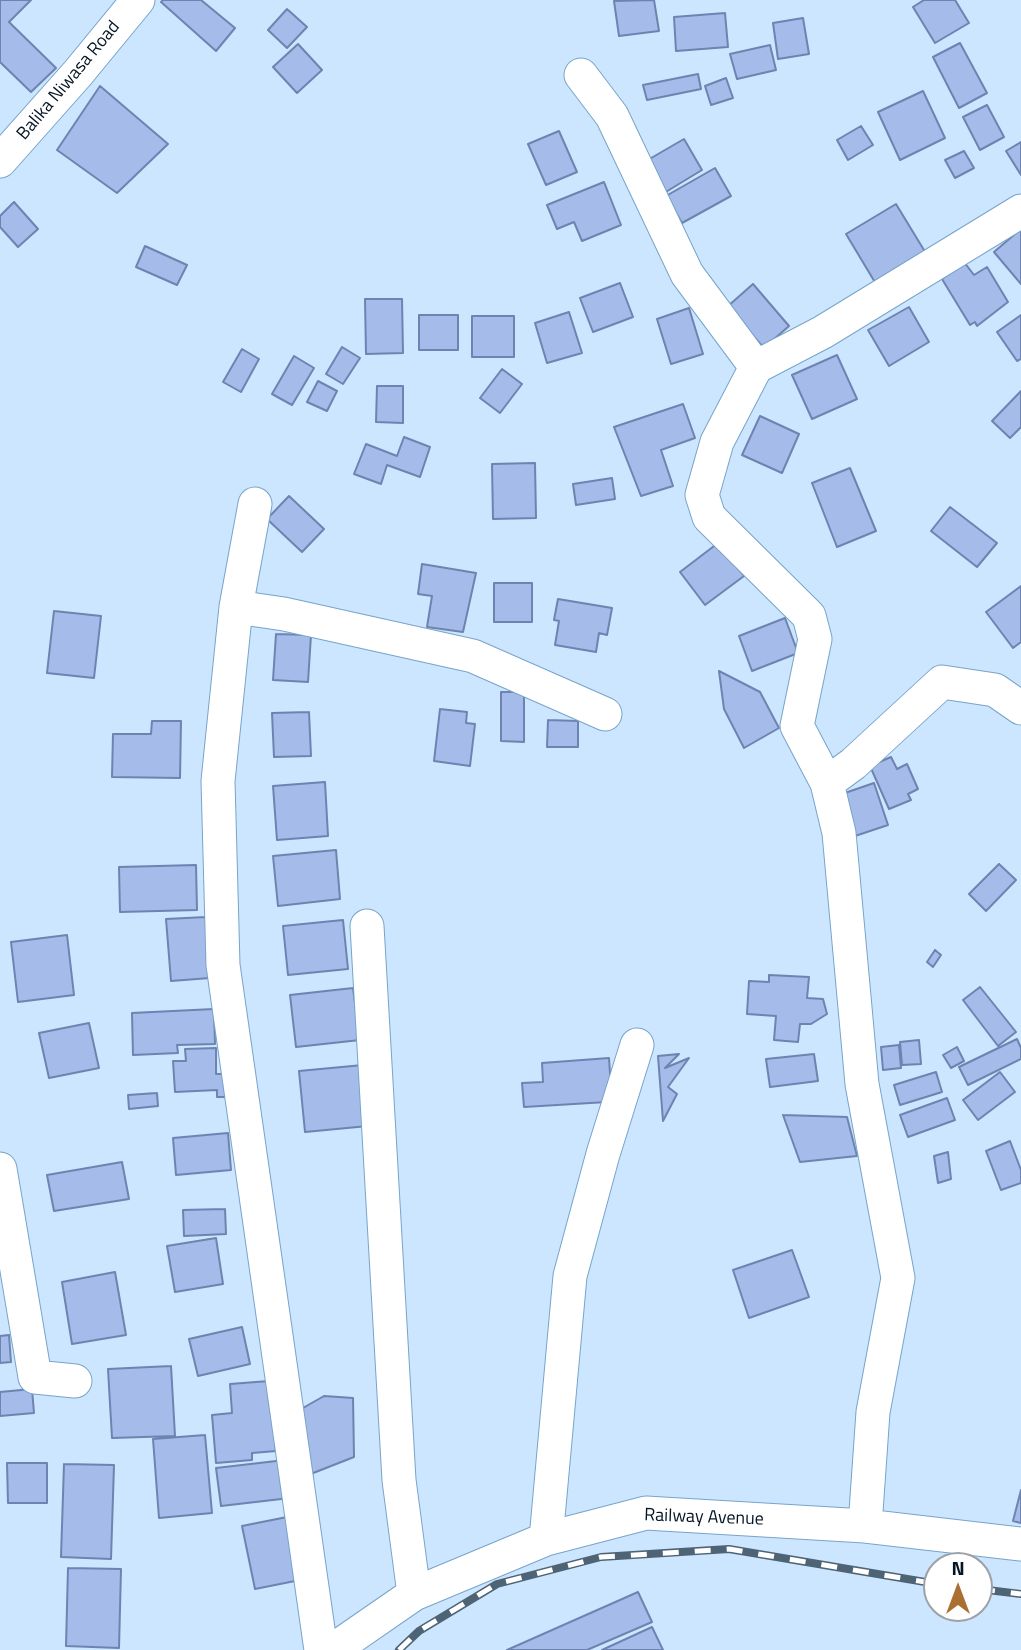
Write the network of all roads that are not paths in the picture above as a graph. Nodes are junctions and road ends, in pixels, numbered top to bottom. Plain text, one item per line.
1 (138, 0) edge
2 (581, 75) dead end
3 (0, 161) edge
4 (1021, 211) edge
5 (756, 368) junction
6 (255, 504) dead end
7 (236, 607) junction
8 (1021, 708) edge
9 (605, 714) dead end
10 (827, 783) junction
11 (367, 926) dead end
12 (637, 1045) dead end
13 (0, 1169) edge
14 (75, 1381) dead end
15 (865, 1526) junction
16 (546, 1539) junction
17 (1021, 1544) edge
18 (414, 1594) junction
19 (321, 1650) edge
20 (333, 1650) edge

1 - 3 street, Balika Niwasa Road
2 - 5 street
4 - 5 street
5 - 10 street
6 - 7 street
7 - 9 street
7 - 19 street
8 - 10 street
10 - 15 street
11 - 18 street
12 - 16 street
13 - 14 street
15 - 16 street, Railway Avenue
15 - 17 street, Railway Avenue
16 - 18 street, Railway Avenue
18 - 20 street, Railway Avenue

